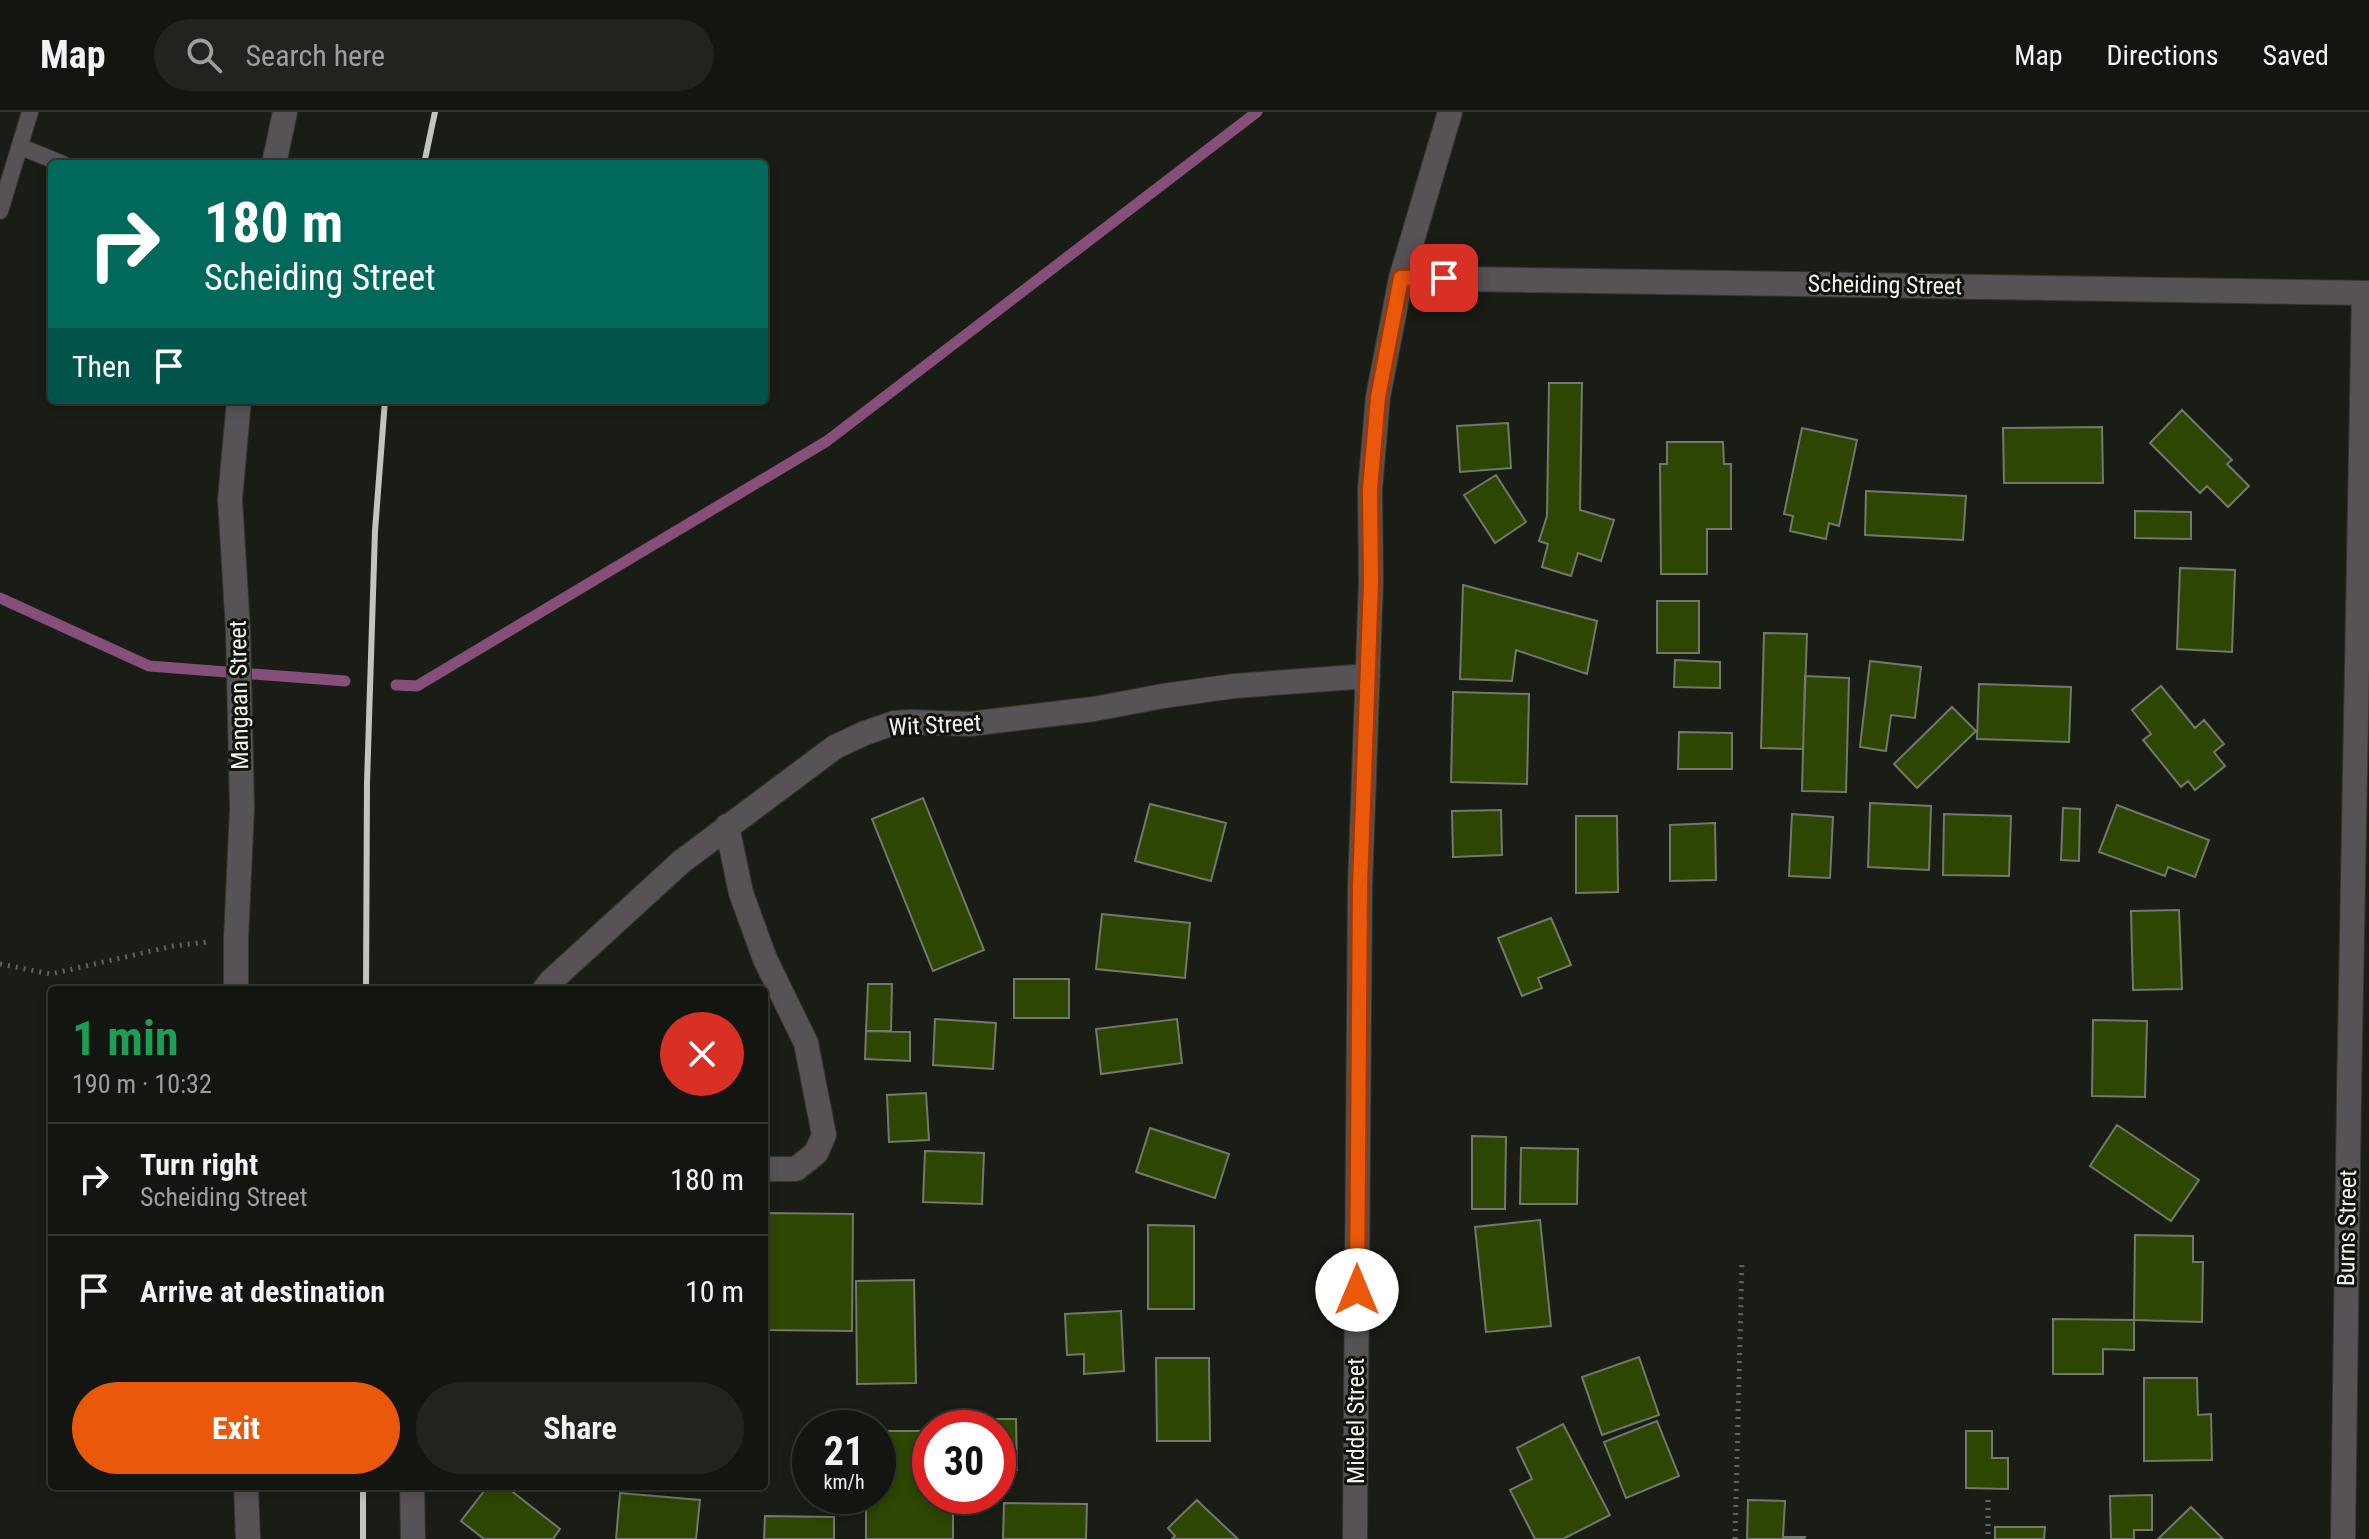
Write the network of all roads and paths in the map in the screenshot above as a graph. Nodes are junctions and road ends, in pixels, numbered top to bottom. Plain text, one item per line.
1 (30, 112) edge
2 (285, 112) edge
3 (1450, 112) edge
4 (21, 147) junction
5 (53, 160) edge
6 (275, 160) edge
7 (0, 211) edge
8 (1401, 278) junction
9 (2367, 293) edge
10 (239, 404) edge
11 (1368, 676) junction
12 (727, 826) junction
13 (2362, 887) edge
14 (236, 939) junction
15 (0, 964) edge
16 (236, 986) edge
17 (547, 986) edge
18 (2359, 1095) edge
19 (768, 1169) edge
20 (1742, 1260) dead end
21 (246, 1490) edge
22 (412, 1490) edge
23 (1988, 1500) dead end
24 (248, 1539) edge
25 (413, 1539) edge
26 (1355, 1539) edge
27 (1735, 1539) edge
28 (1988, 1539) edge
29 (2343, 1539) edge

1 - 4 lane
2 - 6 street
3 - 8 street, Middel Street
4 - 5 lane
4 - 7 lane
8 - 9 street, Scheiding Street
8 - 11 street, Middel Street
9 - 13 street, Burns Street
10 - 14 street, Mangaan Street
11 - 12 street, Wit Street
11 - 26 street, Middel Street
12 - 17 street, Wit Street
12 - 19 street
13 - 18 street, Burns Street
14 - 15 path
14 - 16 street, Mangaan Street
18 - 29 street, Burns Street
20 - 27 path
21 - 24 street
22 - 25 street
23 - 28 path

